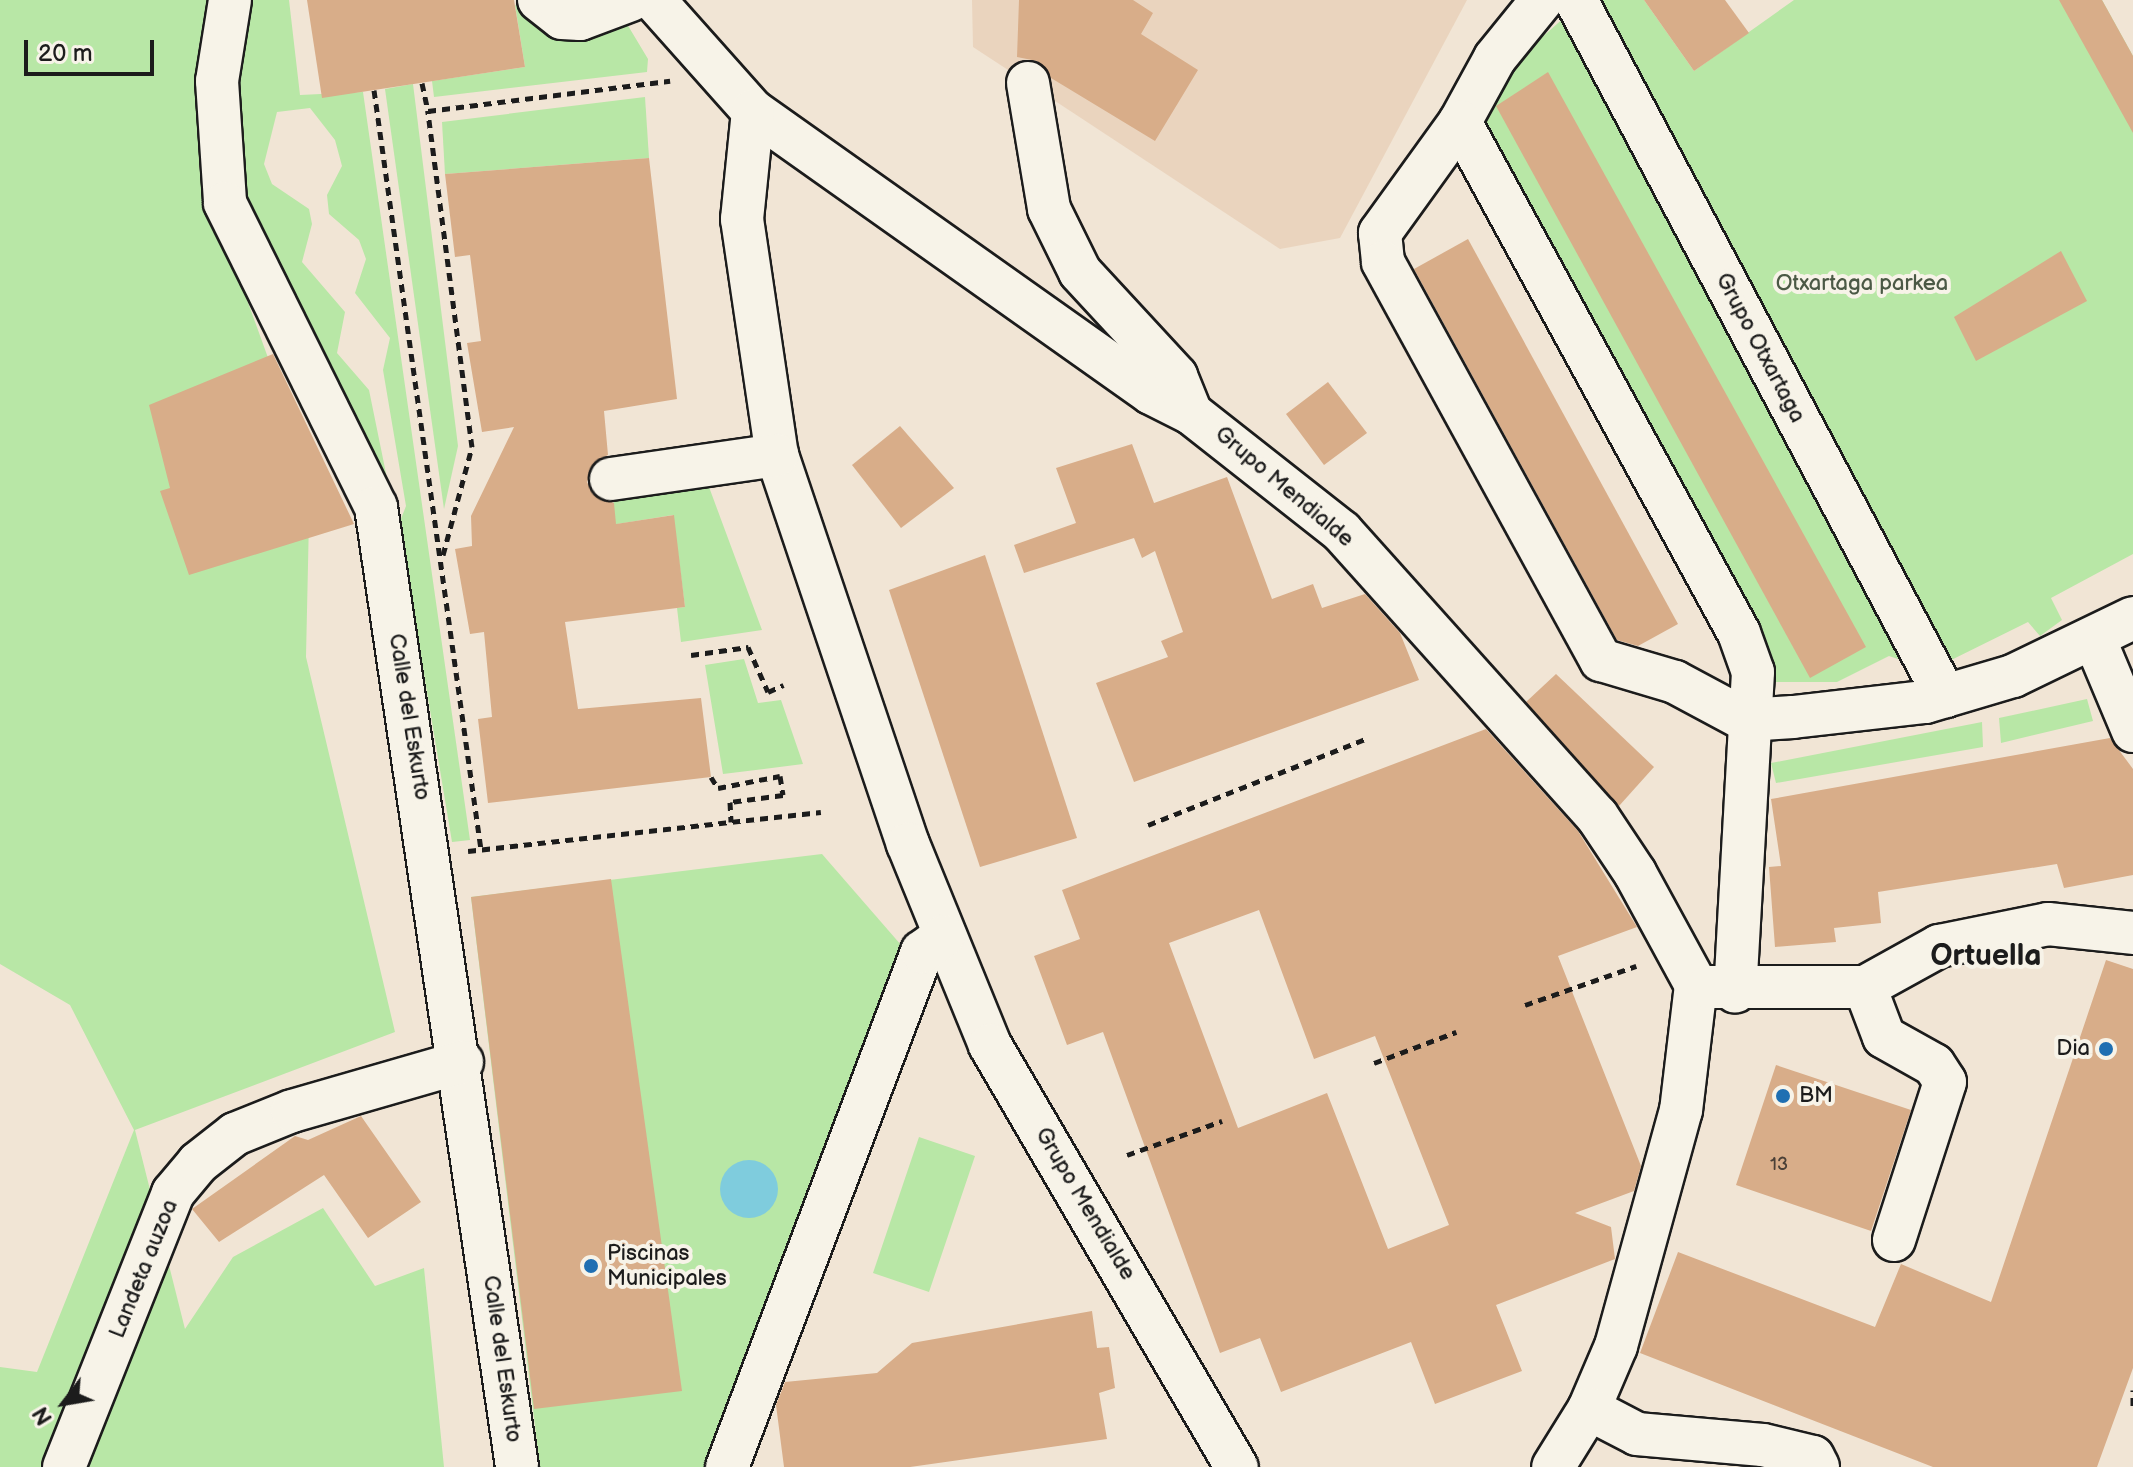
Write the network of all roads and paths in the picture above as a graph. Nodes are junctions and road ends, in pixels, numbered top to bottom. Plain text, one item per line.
1 (230, 0) edge
2 (539, 0) edge
3 (631, 0) edge
4 (654, 0) edge
5 (1542, 0) edge
6 (1576, 0) edge
7 (675, 80) dead end
8 (422, 83) dead end
9 (1028, 83) dead end
10 (374, 90) dead end
11 (428, 111) junction
12 (753, 111) junction
13 (1460, 122) junction
14 (1191, 413) junction
15 (777, 455) junction
16 (611, 479) dead end
17 (442, 559) junction
18 (2133, 618) edge
19 (2094, 638) junction
20 (691, 655) dead end
21 (784, 685) dead end
22 (1945, 696) junction
23 (1746, 720) junction
24 (2133, 731) edge
25 (1365, 739) dead end
26 (711, 777) dead end
27 (821, 812) dead end
28 (731, 822) junction
29 (1148, 825) dead end
30 (481, 849) junction
31 (430, 856) junction
32 (2133, 933) edge
33 (944, 936) junction
34 (1645, 963) dead end
35 (1865, 987) junction
36 (1715, 988) junction
37 (1525, 1005) dead end
38 (1456, 1032) dead end
39 (462, 1062) junction
40 (1374, 1063) dead end
41 (1222, 1121) dead end
42 (1127, 1155) dead end
43 (1894, 1240) dead end
44 (2133, 1390) edge
45 (2133, 1406) edge
46 (1589, 1409) junction
47 (64, 1467) edge
48 (517, 1467) edge
49 (727, 1467) edge
50 (1237, 1467) edge
51 (1553, 1467) edge
52 (1818, 1467) edge

1 - 31 street, Calle del Eskurto
2 - 3 street
4 - 12 street, Grupo Mendialde
5 - 13 street
6 - 22 street, Grupo Otxartaga
7 - 11 path
8 - 11 path
9 - 14 street
10 - 17 path
11 - 17 path
12 - 14 street, Grupo Mendialde
12 - 15 street, Grupo Mendialde
13 - 23 street
13 - 23 street
14 - 36 street, Grupo Mendialde
15 - 16 street
15 - 33 street, Grupo Mendialde
17 - 30 path
18 - 19 street
19 - 22 street
19 - 24 street
20 - 21 path
22 - 23 street
23 - 36 street
25 - 29 path
26 - 28 path
27 - 28 path
28 - 30 path
30 - 31 path
31 - 39 street, Calle del Eskurto
32 - 35 street
33 - 49 street
33 - 50 street, Grupo Mendialde
34 - 37 path
35 - 36 street
35 - 43 street
36 - 46 street
38 - 40 path
39 - 47 street, Landeta auzoa
39 - 48 street, Calle del Eskurto
41 - 42 path
44 - 45 path
46 - 51 street
46 - 52 street

